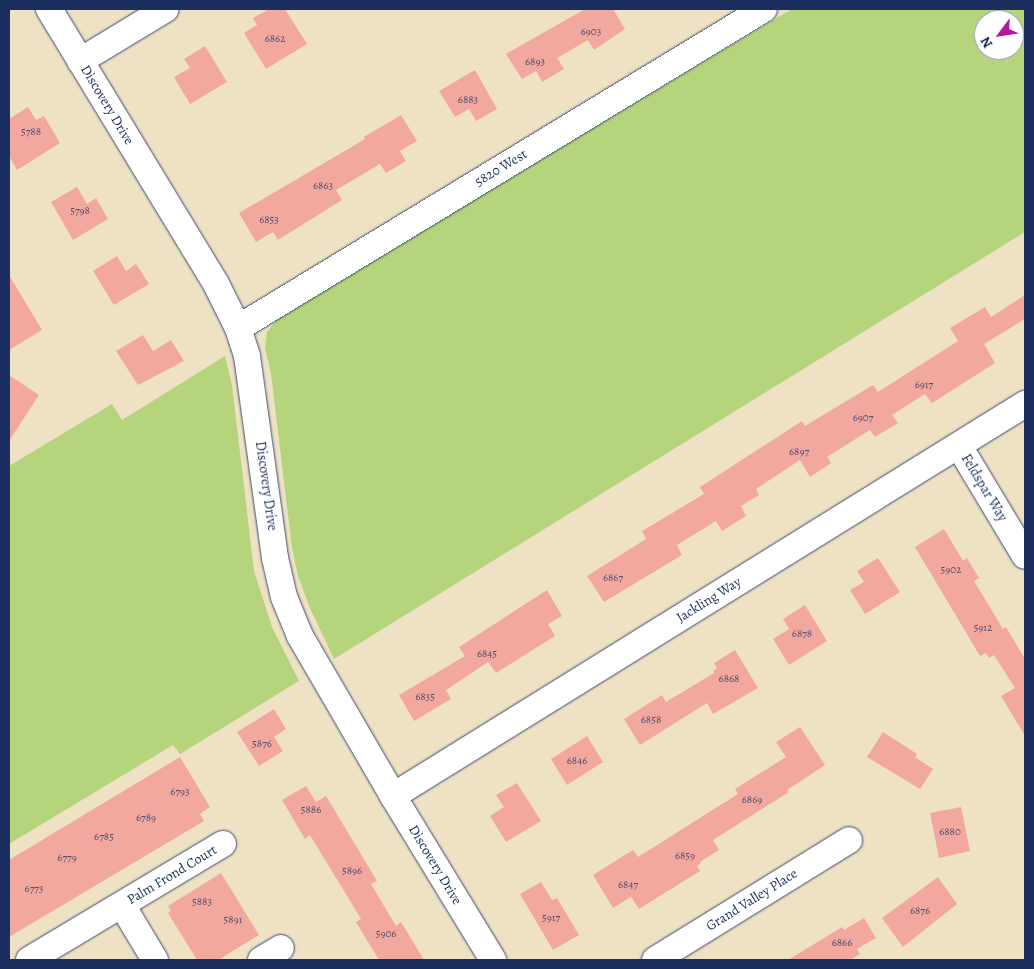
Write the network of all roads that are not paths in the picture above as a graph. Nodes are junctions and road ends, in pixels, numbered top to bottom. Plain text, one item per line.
1 (49, 9) edge
2 (166, 9) edge
3 (764, 9) edge
4 (80, 60) junction
5 (238, 328) junction
6 (1025, 404) edge
7 (959, 446) junction
8 (1025, 556) edge
9 (393, 796) junction
10 (850, 840) dead end
11 (223, 844) dead end
12 (122, 905) junction
13 (29, 960) edge
14 (155, 960) edge
15 (493, 960) edge
16 (655, 960) edge

1 - 4 street, Discovery Drive
2 - 4 street
3 - 5 street, 5820 West
4 - 5 street, Discovery Drive
5 - 9 street, Discovery Drive
6 - 7 street, Jackling Way
7 - 8 street, Feldspar Way
7 - 9 street, Jackling Way
9 - 15 street, Discovery Drive
10 - 16 street, Grand Valley Place
11 - 12 street, Palm Frond Court
12 - 13 street, Palm Frond Court
12 - 14 street, Palm Frond Court

